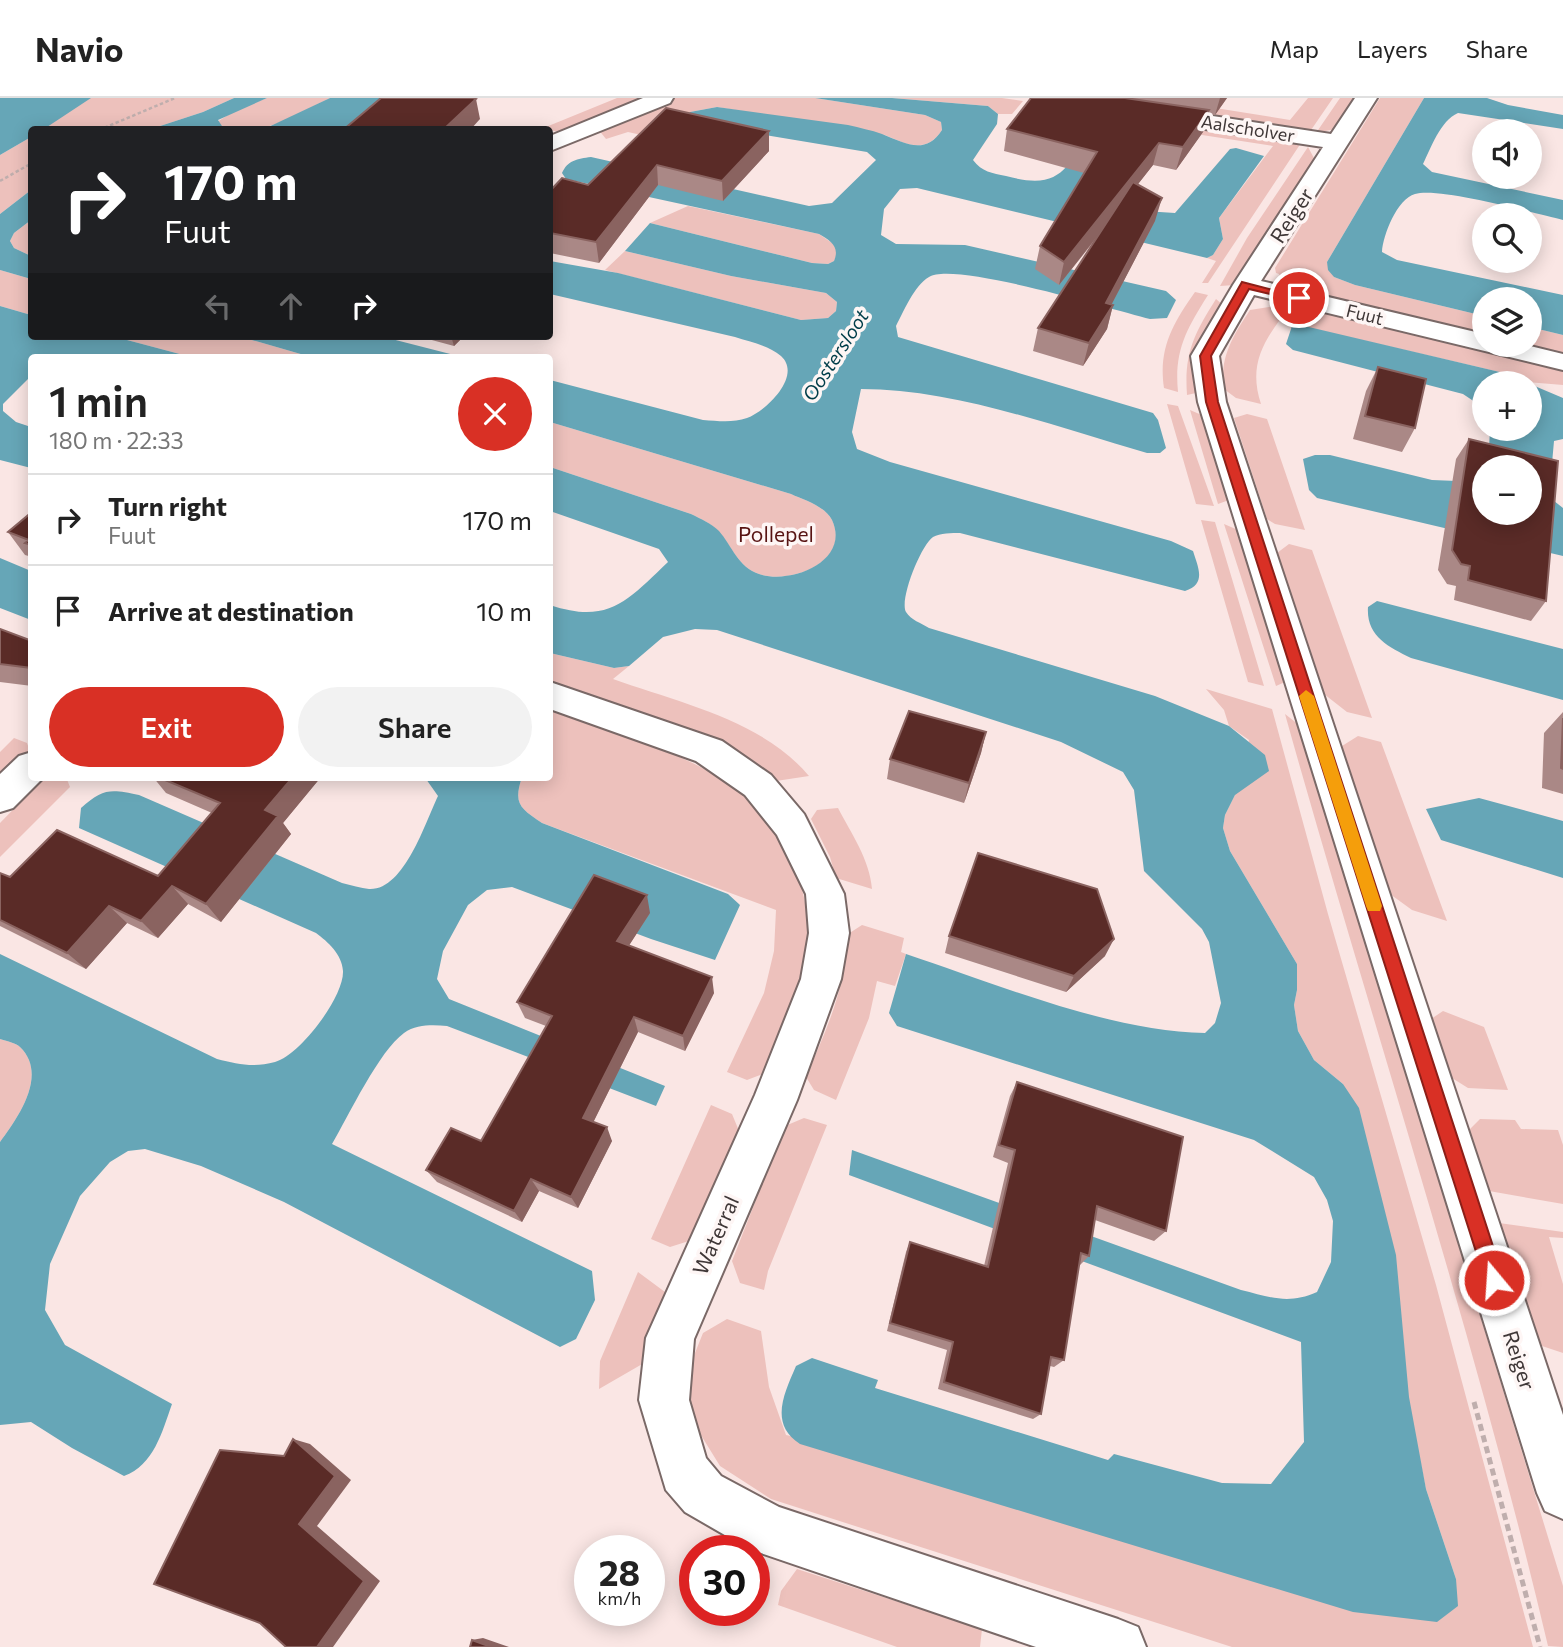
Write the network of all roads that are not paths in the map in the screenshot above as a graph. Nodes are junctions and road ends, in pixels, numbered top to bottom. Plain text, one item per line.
1 (662, 98) edge
2 (1366, 98) edge
3 (1133, 111) edge
4 (1338, 142) junction
5 (553, 143) edge
6 (1246, 285) junction
7 (1472, 339) edge
8 (1542, 357) edge
9 (1563, 362) edge
10 (553, 696) edge
11 (28, 770) edge
12 (0, 797) edge
13 (1563, 1493) edge
14 (1118, 1647) edge

1 - 5 street
2 - 4 street, Reiger
3 - 4 street, Aalscholver
4 - 6 street, Reiger
6 - 7 street, Fuut
6 - 13 street, Reiger
8 - 9 street
10 - 14 street, Waterral
11 - 12 street

